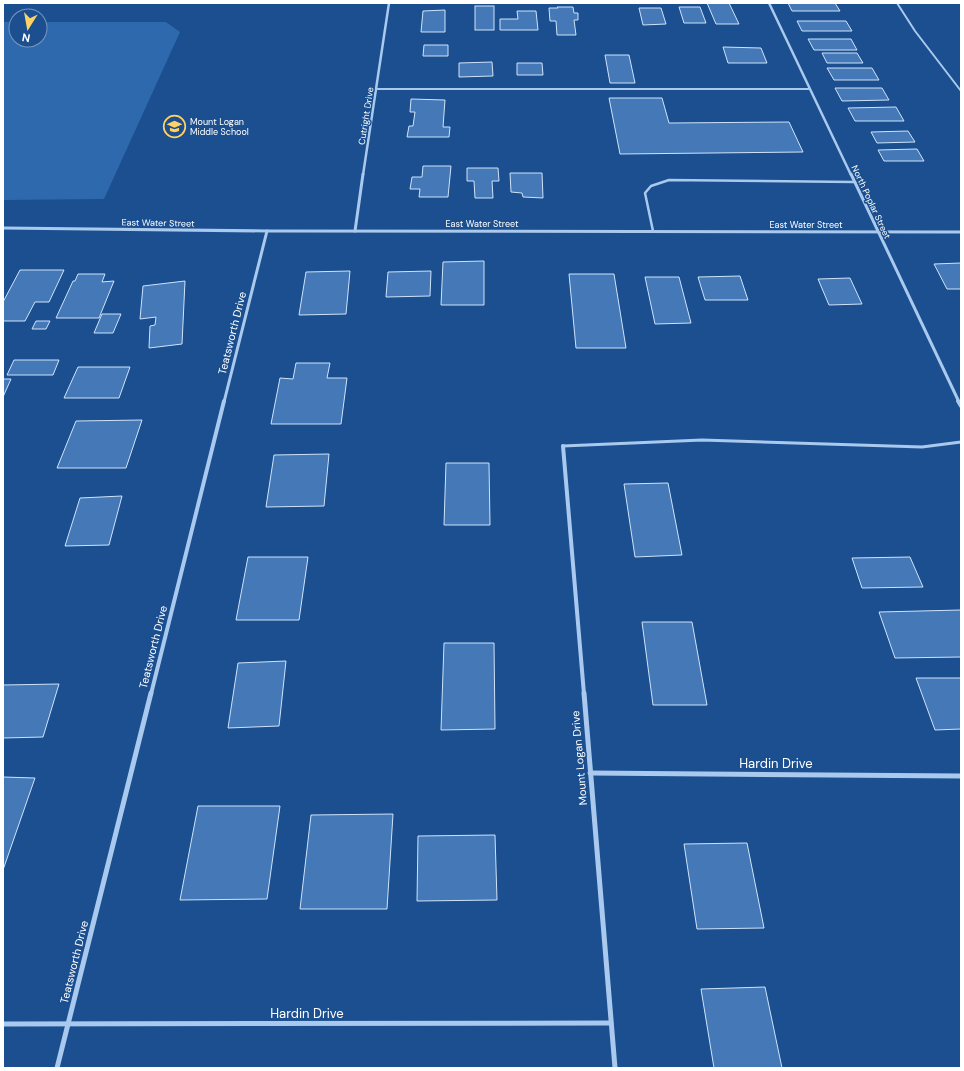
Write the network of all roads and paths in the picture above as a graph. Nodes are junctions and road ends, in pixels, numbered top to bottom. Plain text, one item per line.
1 (389, 3) edge
2 (769, 3) edge
3 (897, 3) edge
4 (377, 89) junction
5 (810, 89) junction
6 (961, 91) edge
7 (854, 182) junction
8 (3, 228) edge
9 (267, 231) junction
10 (355, 231) junction
11 (653, 231) junction
12 (878, 232) junction
13 (961, 232) edge
14 (961, 406) edge
15 (961, 442) edge
16 (563, 446) joint
17 (590, 773) junction
18 (961, 776) edge
19 (612, 1023) junction
20 (3, 1024) edge
21 (68, 1025) junction
22 (57, 1068) edge
23 (615, 1068) edge

1 - 4 street, Cutright Drive
2 - 5 street, North Poplar Street
3 - 6 lane
4 - 5 lane
4 - 10 street, Cutright Drive
5 - 7 street, North Poplar Street
7 - 11 lane
7 - 12 street, North Poplar Street
8 - 9 street, East Water Street
9 - 10 street, East Water Street
9 - 21 street, Teatsworth Drive
10 - 11 street, East Water Street
11 - 12 street, East Water Street
12 - 13 street, East Water Street
12 - 14 street, North Poplar Street
15 - 16 lane
16 - 17 street, Mount Logan Drive
17 - 18 street, Hardin Drive
17 - 19 street, Mount Logan Drive
19 - 21 street, Hardin Drive
19 - 23 street, Mount Logan Drive
20 - 21 street, Hardin Drive
21 - 22 street, Teatsworth Drive

